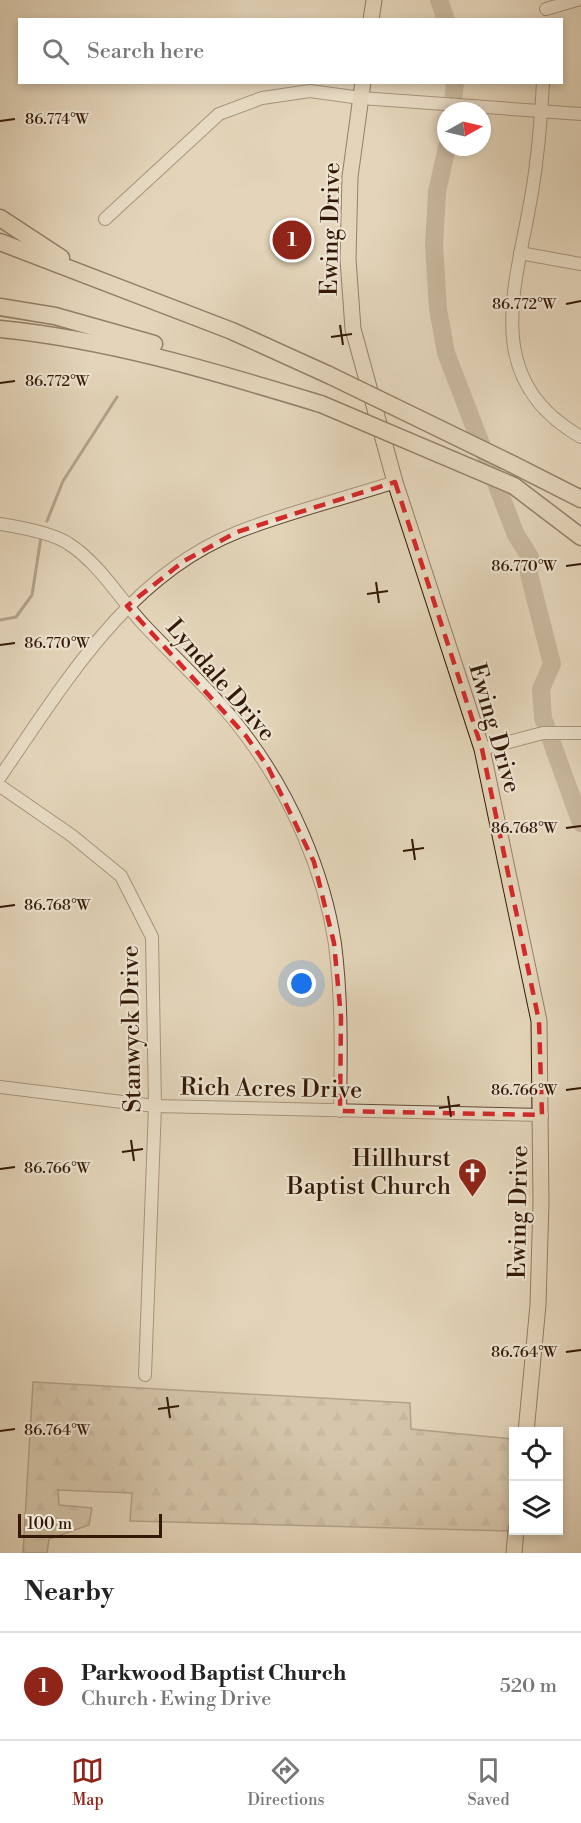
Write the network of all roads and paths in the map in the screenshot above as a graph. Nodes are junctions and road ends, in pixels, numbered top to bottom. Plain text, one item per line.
1 (374, 0) edge
2 (577, 0) edge
3 (545, 9) edge
4 (371, 18) edge
5 (363, 84) edge
6 (543, 84) edge
7 (361, 98) junction
8 (541, 112) junction
9 (581, 114) edge
10 (0, 218) edge
11 (105, 219) dead end
12 (0, 242) edge
13 (520, 253) junction
14 (581, 264) edge
15 (84, 273) junction
16 (0, 307) edge
17 (0, 329) edge
18 (272, 390) junction
19 (581, 437) edge
20 (395, 482) junction
21 (581, 499) edge
22 (0, 524) edge
23 (581, 537) edge
24 (127, 606) junction
25 (581, 733) edge
26 (482, 749) junction
27 (0, 777) edge
28 (0, 786) edge
29 (0, 1087) edge
30 (155, 1106) junction
31 (340, 1111) junction
32 (542, 1114) junction
33 (144, 1375) dead end
34 (526, 1427) edge
35 (516, 1535) edge
36 (514, 1553) edge

1 - 4 main road
2 - 3 street
5 - 7 main road, Ewing Drive
6 - 8 street
7 - 8 street
7 - 11 street
7 - 20 main road, Ewing Drive
8 - 9 street
8 - 13 street
10 - 15 highway
12 - 15 highway
13 - 14 street
13 - 19 street
15 - 21 highway, bridge
16 - 18 highway
17 - 18 highway
18 - 23 highway, bridge
20 - 24 street
20 - 26 main road, Ewing Drive
22 - 24 street, Lyndale Drive
24 - 27 street
24 - 31 street, Lyndale Drive
25 - 26 street
26 - 32 main road, Ewing Drive
28 - 30 street, Stanwyck Drive
29 - 30 street, Rich Acres Drive
30 - 31 street, Rich Acres Drive
30 - 33 street, Stanwyck Drive
31 - 32 street, Rich Acres Drive
32 - 34 main road, Ewing Drive
35 - 36 main road

